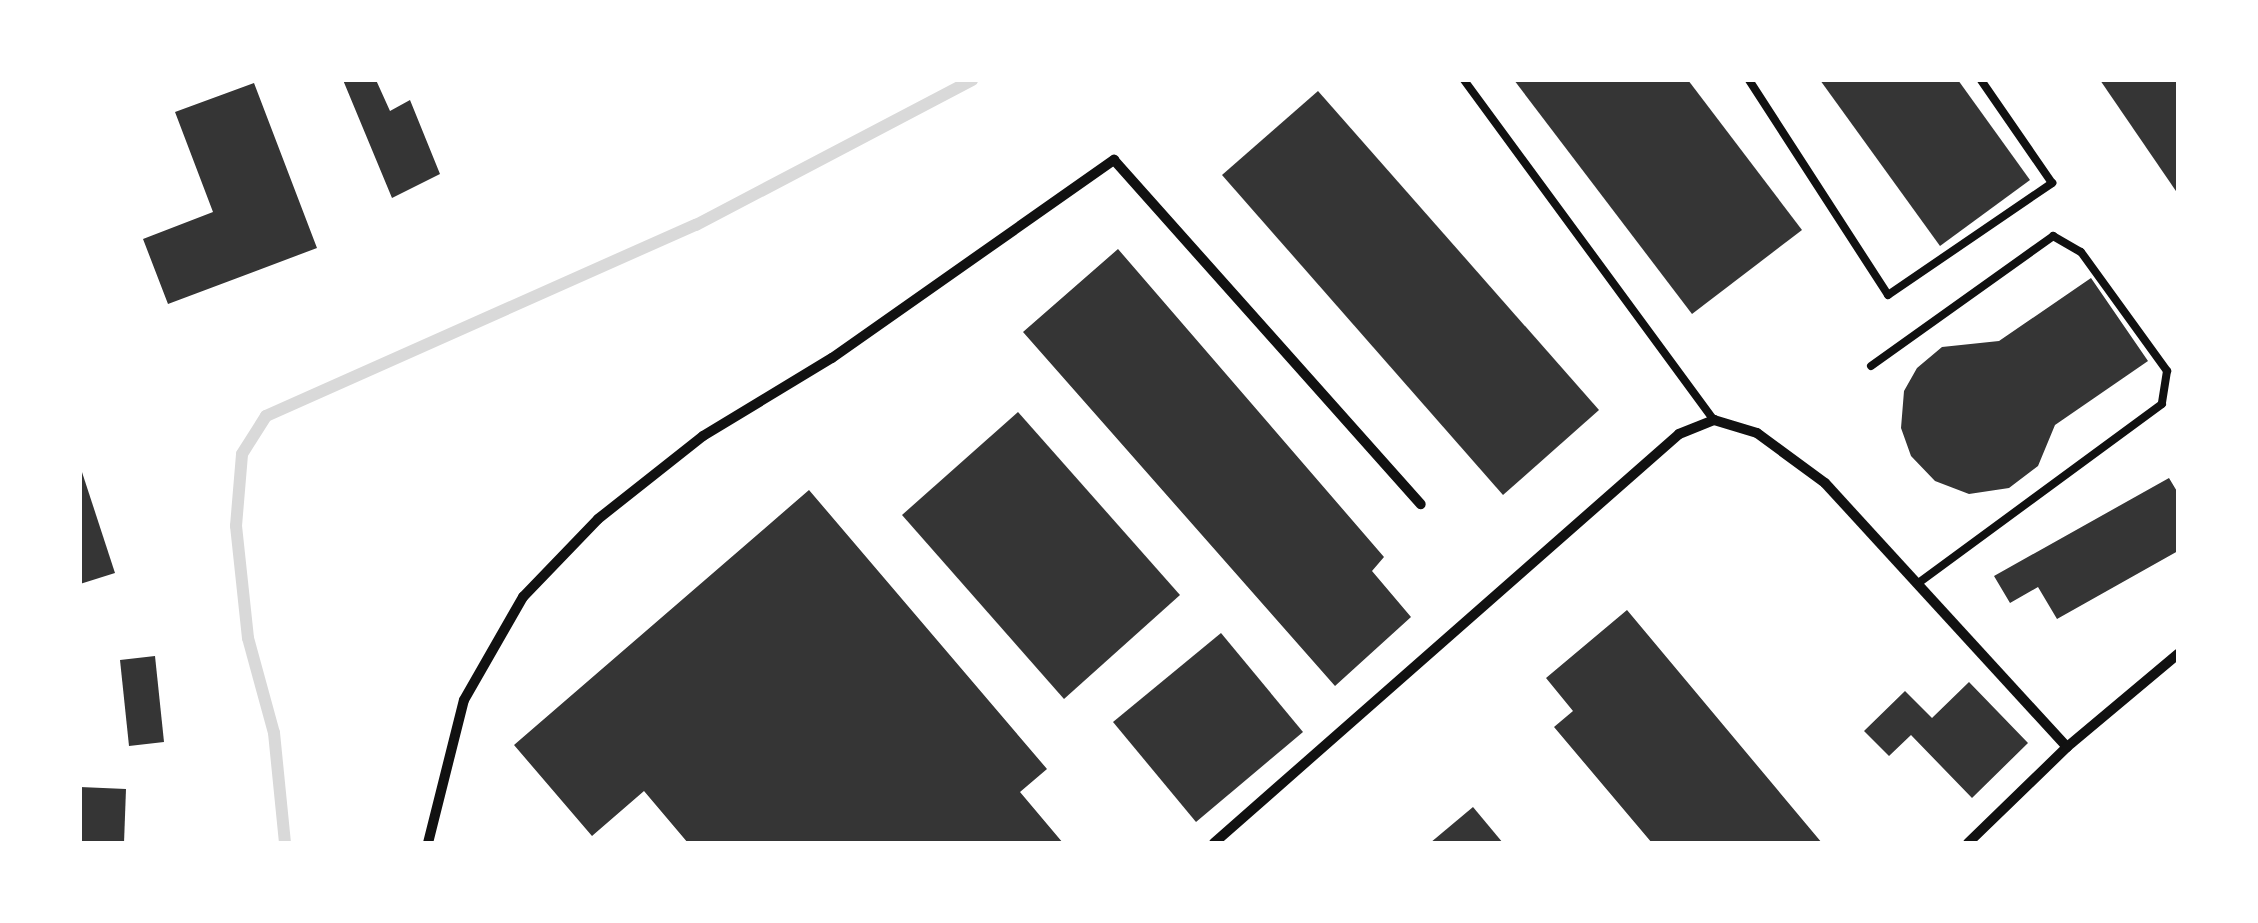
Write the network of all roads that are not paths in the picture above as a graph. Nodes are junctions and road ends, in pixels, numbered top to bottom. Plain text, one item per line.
1 (1464, 80) edge
2 (1749, 80) edge
3 (1981, 80) edge
4 (1871, 366) dead end
5 (1714, 420) junction
6 (1421, 504) dead end
7 (1917, 584) junction
8 (2178, 654) edge
9 (2067, 747) junction
10 (428, 843) edge
11 (1214, 843) edge
12 (1968, 843) edge

1 - 5 lane
2 - 3 lane
4 - 7 lane
5 - 7 street
5 - 11 street
6 - 10 street
7 - 9 street
8 - 9 street
9 - 12 street

